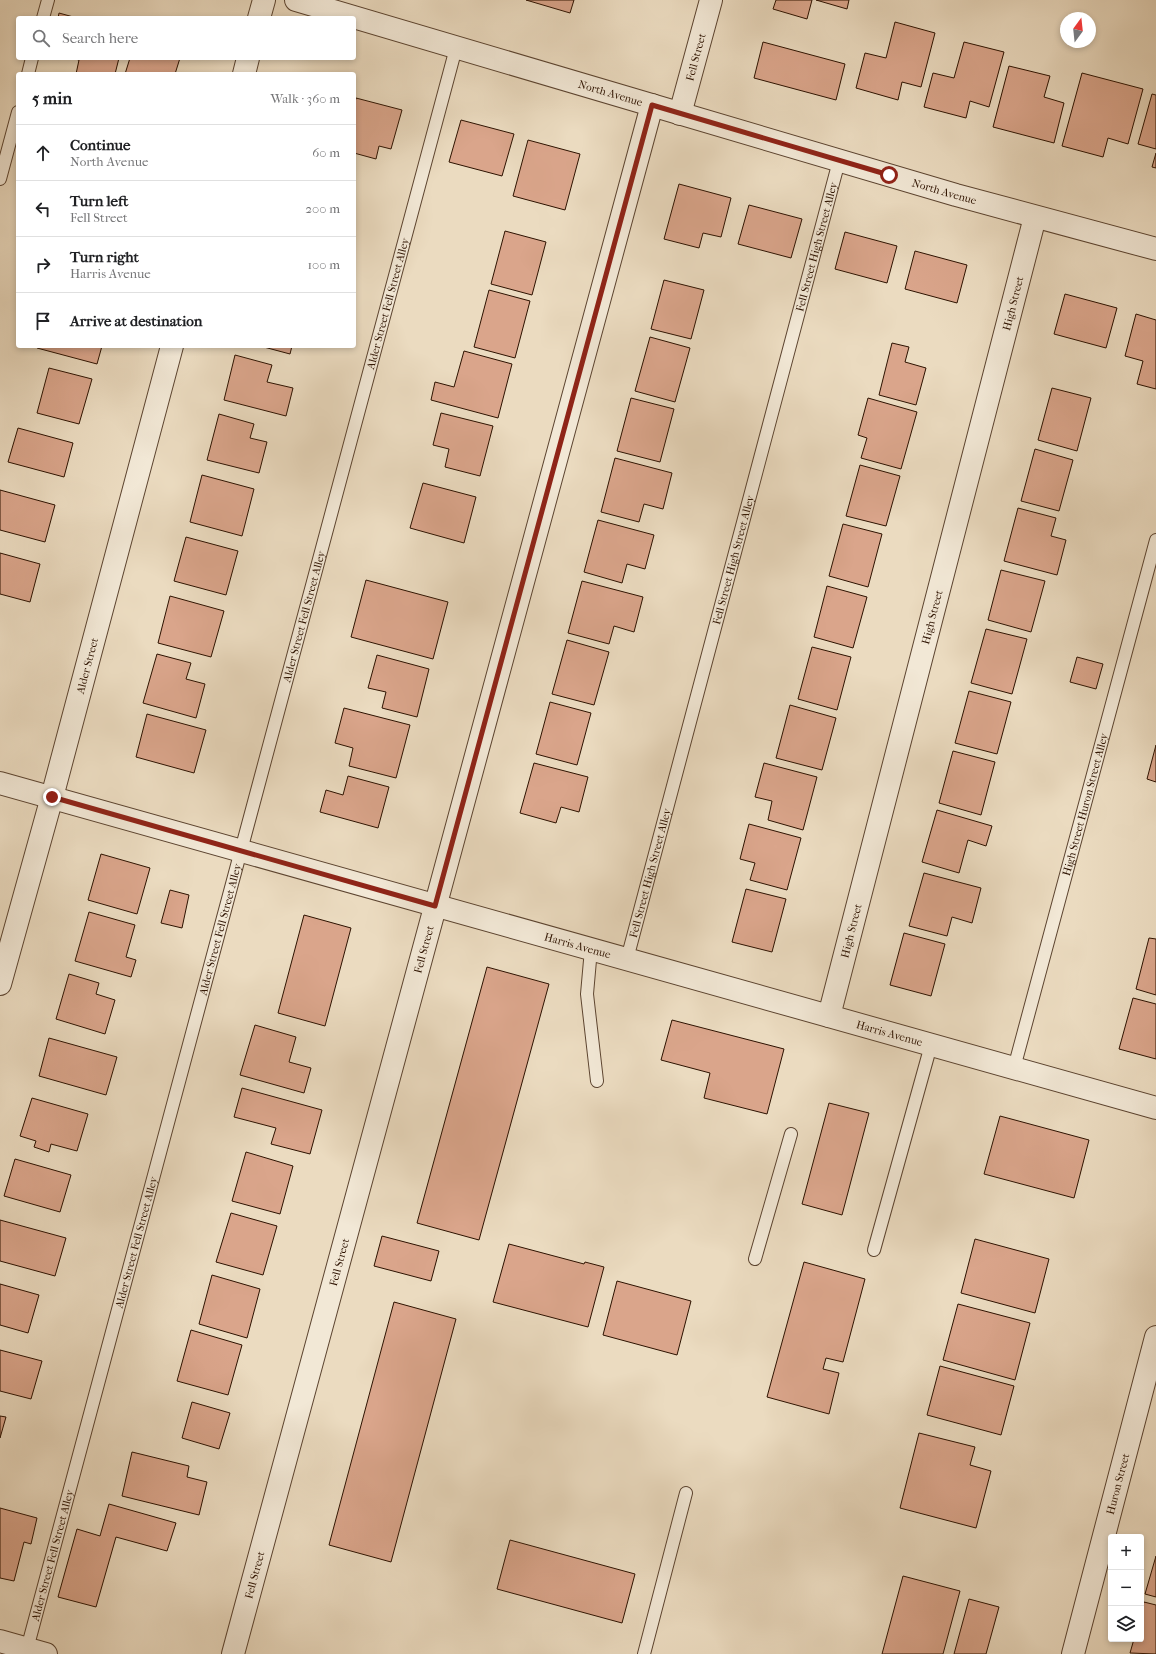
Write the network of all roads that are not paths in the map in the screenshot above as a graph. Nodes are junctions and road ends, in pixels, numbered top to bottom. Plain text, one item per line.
1 (48, 0) edge
2 (264, 0) edge
3 (296, 0) edge
4 (711, 0) edge
5 (44, 16) edge
6 (260, 16) edge
7 (349, 16) edge
8 (356, 18) edge
9 (456, 48) junction
10 (32, 60) edge
11 (248, 60) edge
12 (28, 72) edge
13 (244, 72) edge
14 (652, 105) junction
15 (680, 114) junction
16 (16, 119) edge
17 (839, 160) junction
18 (0, 179) edge
19 (1035, 217) junction
20 (1156, 249) edge
21 (171, 348) edge
22 (1156, 540) edge
23 (0, 783) edge
24 (52, 797) junction
25 (241, 851) junction
26 (435, 906) junction
27 (591, 950) junction
28 (627, 959) junction
29 (0, 984) edge
30 (829, 1016) junction
31 (931, 1045) junction
32 (1014, 1068) junction
33 (597, 1081) dead end
34 (1156, 1108) edge
35 (791, 1134) dead end
36 (874, 1250) dead end
37 (755, 1259) dead end
38 (1156, 1337) edge
39 (686, 1492) dead end
40 (0, 1641) edge
41 (36, 1651) edge
42 (233, 1654) edge
43 (644, 1654) edge
44 (1073, 1654) edge

1 - 5 lane
2 - 6 street
3 - 7 street, North Avenue
4 - 15 street, Fell Street
8 - 9 street, North Avenue
9 - 14 street, North Avenue
9 - 25 lane, Alder Street Fell Street Alley
10 - 12 lane
11 - 13 street
14 - 15 street, North Avenue
14 - 26 street, Fell Street
15 - 17 street, North Avenue
16 - 18 lane
17 - 19 street, North Avenue
17 - 28 lane, Fell Street High Street Alley
19 - 20 street, North Avenue
19 - 30 street, High Street
21 - 24 street, Alder Street
22 - 32 lane, High Street Huron Street Alley
23 - 24 street, Harris Avenue
24 - 25 street, Harris Avenue
24 - 29 street, Alder Street
25 - 26 street, Harris Avenue
25 - 41 lane, Alder Street Fell Street Alley
26 - 27 street, Harris Avenue
26 - 42 street, Fell Street
27 - 28 street, Harris Avenue
27 - 33 lane
28 - 30 street, Harris Avenue
30 - 31 street, Harris Avenue
31 - 32 street, Harris Avenue
31 - 36 lane
32 - 34 street, Harris Avenue
35 - 37 lane
38 - 44 street, Huron Street
39 - 43 lane
40 - 41 street

